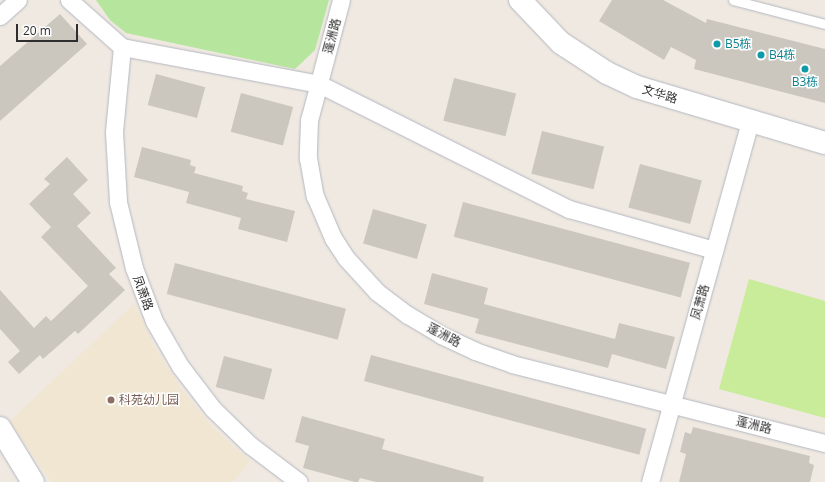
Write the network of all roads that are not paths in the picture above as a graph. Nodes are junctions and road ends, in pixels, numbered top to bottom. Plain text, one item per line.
1 (18, 0) edge
2 (69, 0) edge
3 (341, 0) edge
4 (520, 0) edge
5 (732, 0) edge
6 (0, 16) edge
7 (825, 24) edge
8 (122, 47) junction
9 (319, 84) junction
10 (750, 121) junction
11 (825, 143) edge
12 (714, 250) junction
13 (671, 404) junction
14 (0, 428) edge
15 (825, 443) edge
16 (33, 482) edge
17 (299, 482) edge
18 (650, 482) edge

1 - 6 street
2 - 8 street
3 - 9 street, 蓬洲路
4 - 10 street, 文华路
5 - 7 lane
8 - 9 street
8 - 17 street, 凤萧路
9 - 12 street
9 - 13 street, 蓬洲路
10 - 11 street, 文华路
10 - 12 street, 凤萧路
12 - 13 street, 凤萧路
13 - 15 street, 蓬洲路
13 - 18 street, 凤萧路
14 - 16 street

